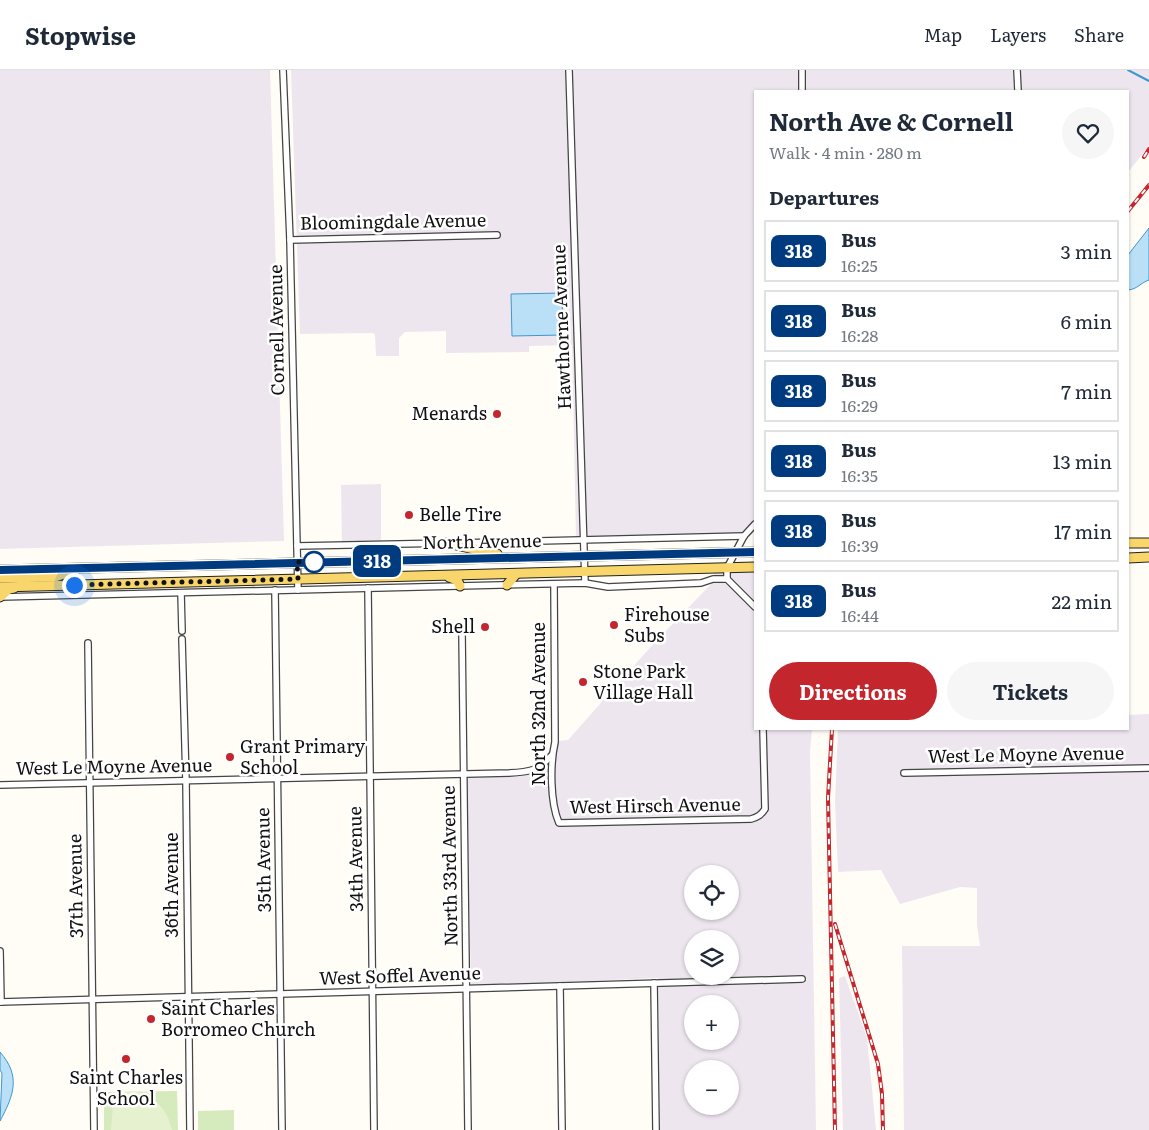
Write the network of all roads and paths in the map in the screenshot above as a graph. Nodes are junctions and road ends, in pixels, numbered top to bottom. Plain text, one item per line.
1 (283, 70) edge
2 (569, 70) edge
3 (802, 70) edge
4 (1017, 70) edge
5 (802, 90) edge
6 (1018, 90) edge
7 (497, 234) dead end
8 (290, 240) junction
9 (754, 525) edge
10 (744, 536) junction
11 (584, 540) junction
12 (447, 543) junction
13 (1129, 543) edge
14 (1149, 543) edge
15 (297, 546) junction
16 (754, 552) edge
17 (735, 553) junction
18 (584, 556) junction
19 (519, 557) junction
20 (1149, 557) edge
21 (1129, 558) edge
22 (297, 562) junction
23 (754, 567) edge
24 (82, 568) junction
25 (727, 568) junction
26 (0, 570) edge
27 (585, 572) junction
28 (516, 574) junction
29 (444, 576) junction
30 (0, 578) edge
31 (298, 579) junction
32 (727, 579) junction
33 (585, 583) junction
34 (554, 584) junction
35 (507, 585) junction
36 (18, 586) junction
37 (0, 587) edge
38 (368, 588) junction
39 (460, 589) junction
40 (275, 590) junction
41 (298, 590) junction
42 (182, 593) junction
43 (0, 597) edge
44 (754, 605) edge
45 (182, 631) dead end
46 (462, 633) dead end
47 (182, 639) dead end
48 (88, 642) dead end
49 (763, 730) edge
50 (552, 755) junction
51 (1149, 768) edge
52 (904, 773) dead end
53 (464, 774) junction
54 (370, 776) junction
55 (277, 778) junction
56 (186, 781) junction
57 (90, 783) junction
58 (0, 785) edge
59 (559, 823) joint
60 (0, 951) edge
61 (802, 979) dead end
62 (654, 983) junction
63 (560, 986) junction
64 (465, 988) junction
65 (372, 991) junction
66 (280, 994) junction
67 (188, 997) junction
68 (93, 1000) junction
69 (0, 1002) edge
70 (94, 1130) edge
71 (190, 1130) edge
72 (282, 1130) edge
73 (374, 1130) edge
74 (468, 1130) edge
75 (562, 1130) edge
76 (656, 1130) edge

1 - 8 street, Cornell Avenue
2 - 11 street, Hawthorne Avenue
3 - 5 street
4 - 6 street
7 - 8 street, Bloomingdale Avenue
8 - 15 street, Cornell Avenue
9 - 10 street
10 - 11 street, North Avenue
10 - 17 street
11 - 12 street, North Avenue
11 - 18 street, Hawthorne Avenue
12 - 15 street, North Avenue
12 - 19 main road
13 - 14 main road
15 - 22 street, Cornell Avenue
16 - 17 main road, North Avenue
17 - 18 main road, North Avenue
17 - 25 street
18 - 19 main road, North Avenue
18 - 27 street, Hawthorne Avenue
19 - 22 main road, North Avenue
20 - 21 main road
22 - 24 main road, North Avenue
22 - 31 street, Cornell Avenue
23 - 25 main road, North Avenue
24 - 26 main road, North Avenue
24 - 30 main road
25 - 27 main road, North Avenue
25 - 32 street
27 - 28 main road, North Avenue
27 - 33 street, Hawthorne Avenue
28 - 29 main road, North Avenue
28 - 35 main road
29 - 31 main road, North Avenue
29 - 39 main road
31 - 36 main road, North Avenue
31 - 41 street, Cornell Avenue
32 - 33 street
32 - 44 street
33 - 34 street
34 - 35 street
34 - 50 street, North 32nd Avenue
35 - 39 street
36 - 37 main road, North Avenue
36 - 43 main road
38 - 39 street
38 - 41 street
38 - 54 street, 34th Avenue
40 - 41 street
40 - 42 street
40 - 55 street, 35th Avenue
42 - 43 street
42 - 45 street
46 - 53 street, North 33rd Avenue
47 - 56 street, 36th Avenue
48 - 57 street, 37th Avenue
49 - 59 street, West Hirsch Avenue
50 - 53 street, West Le Moyne Avenue
50 - 59 street, North 32nd Avenue
51 - 52 street, West Le Moyne Avenue
53 - 54 street, West Le Moyne Avenue
53 - 64 street, North 33rd Avenue
54 - 55 street, West Le Moyne Avenue
54 - 65 street, 34th Avenue
55 - 56 street, West Le Moyne Avenue
55 - 66 street, 35th Avenue
56 - 57 street, West Le Moyne Avenue
56 - 67 street, 36th Avenue
57 - 58 street, West Le Moyne Avenue
57 - 68 street, 37th Avenue
60 - 69 street
61 - 62 street, West Soffel Avenue
62 - 63 street, West Soffel Avenue
62 - 76 street
63 - 64 street, West Soffel Avenue
63 - 75 street
64 - 65 street, West Soffel Avenue
64 - 74 street, North 33rd Avenue
65 - 66 street, West Soffel Avenue
65 - 73 street, 34th Avenue
66 - 67 street, West Soffel Avenue
66 - 72 street, 35th Avenue
67 - 68 street, West Soffel Avenue
67 - 71 street, 36th Avenue
68 - 69 street, West Soffel Avenue
68 - 70 street, 37th Avenue

